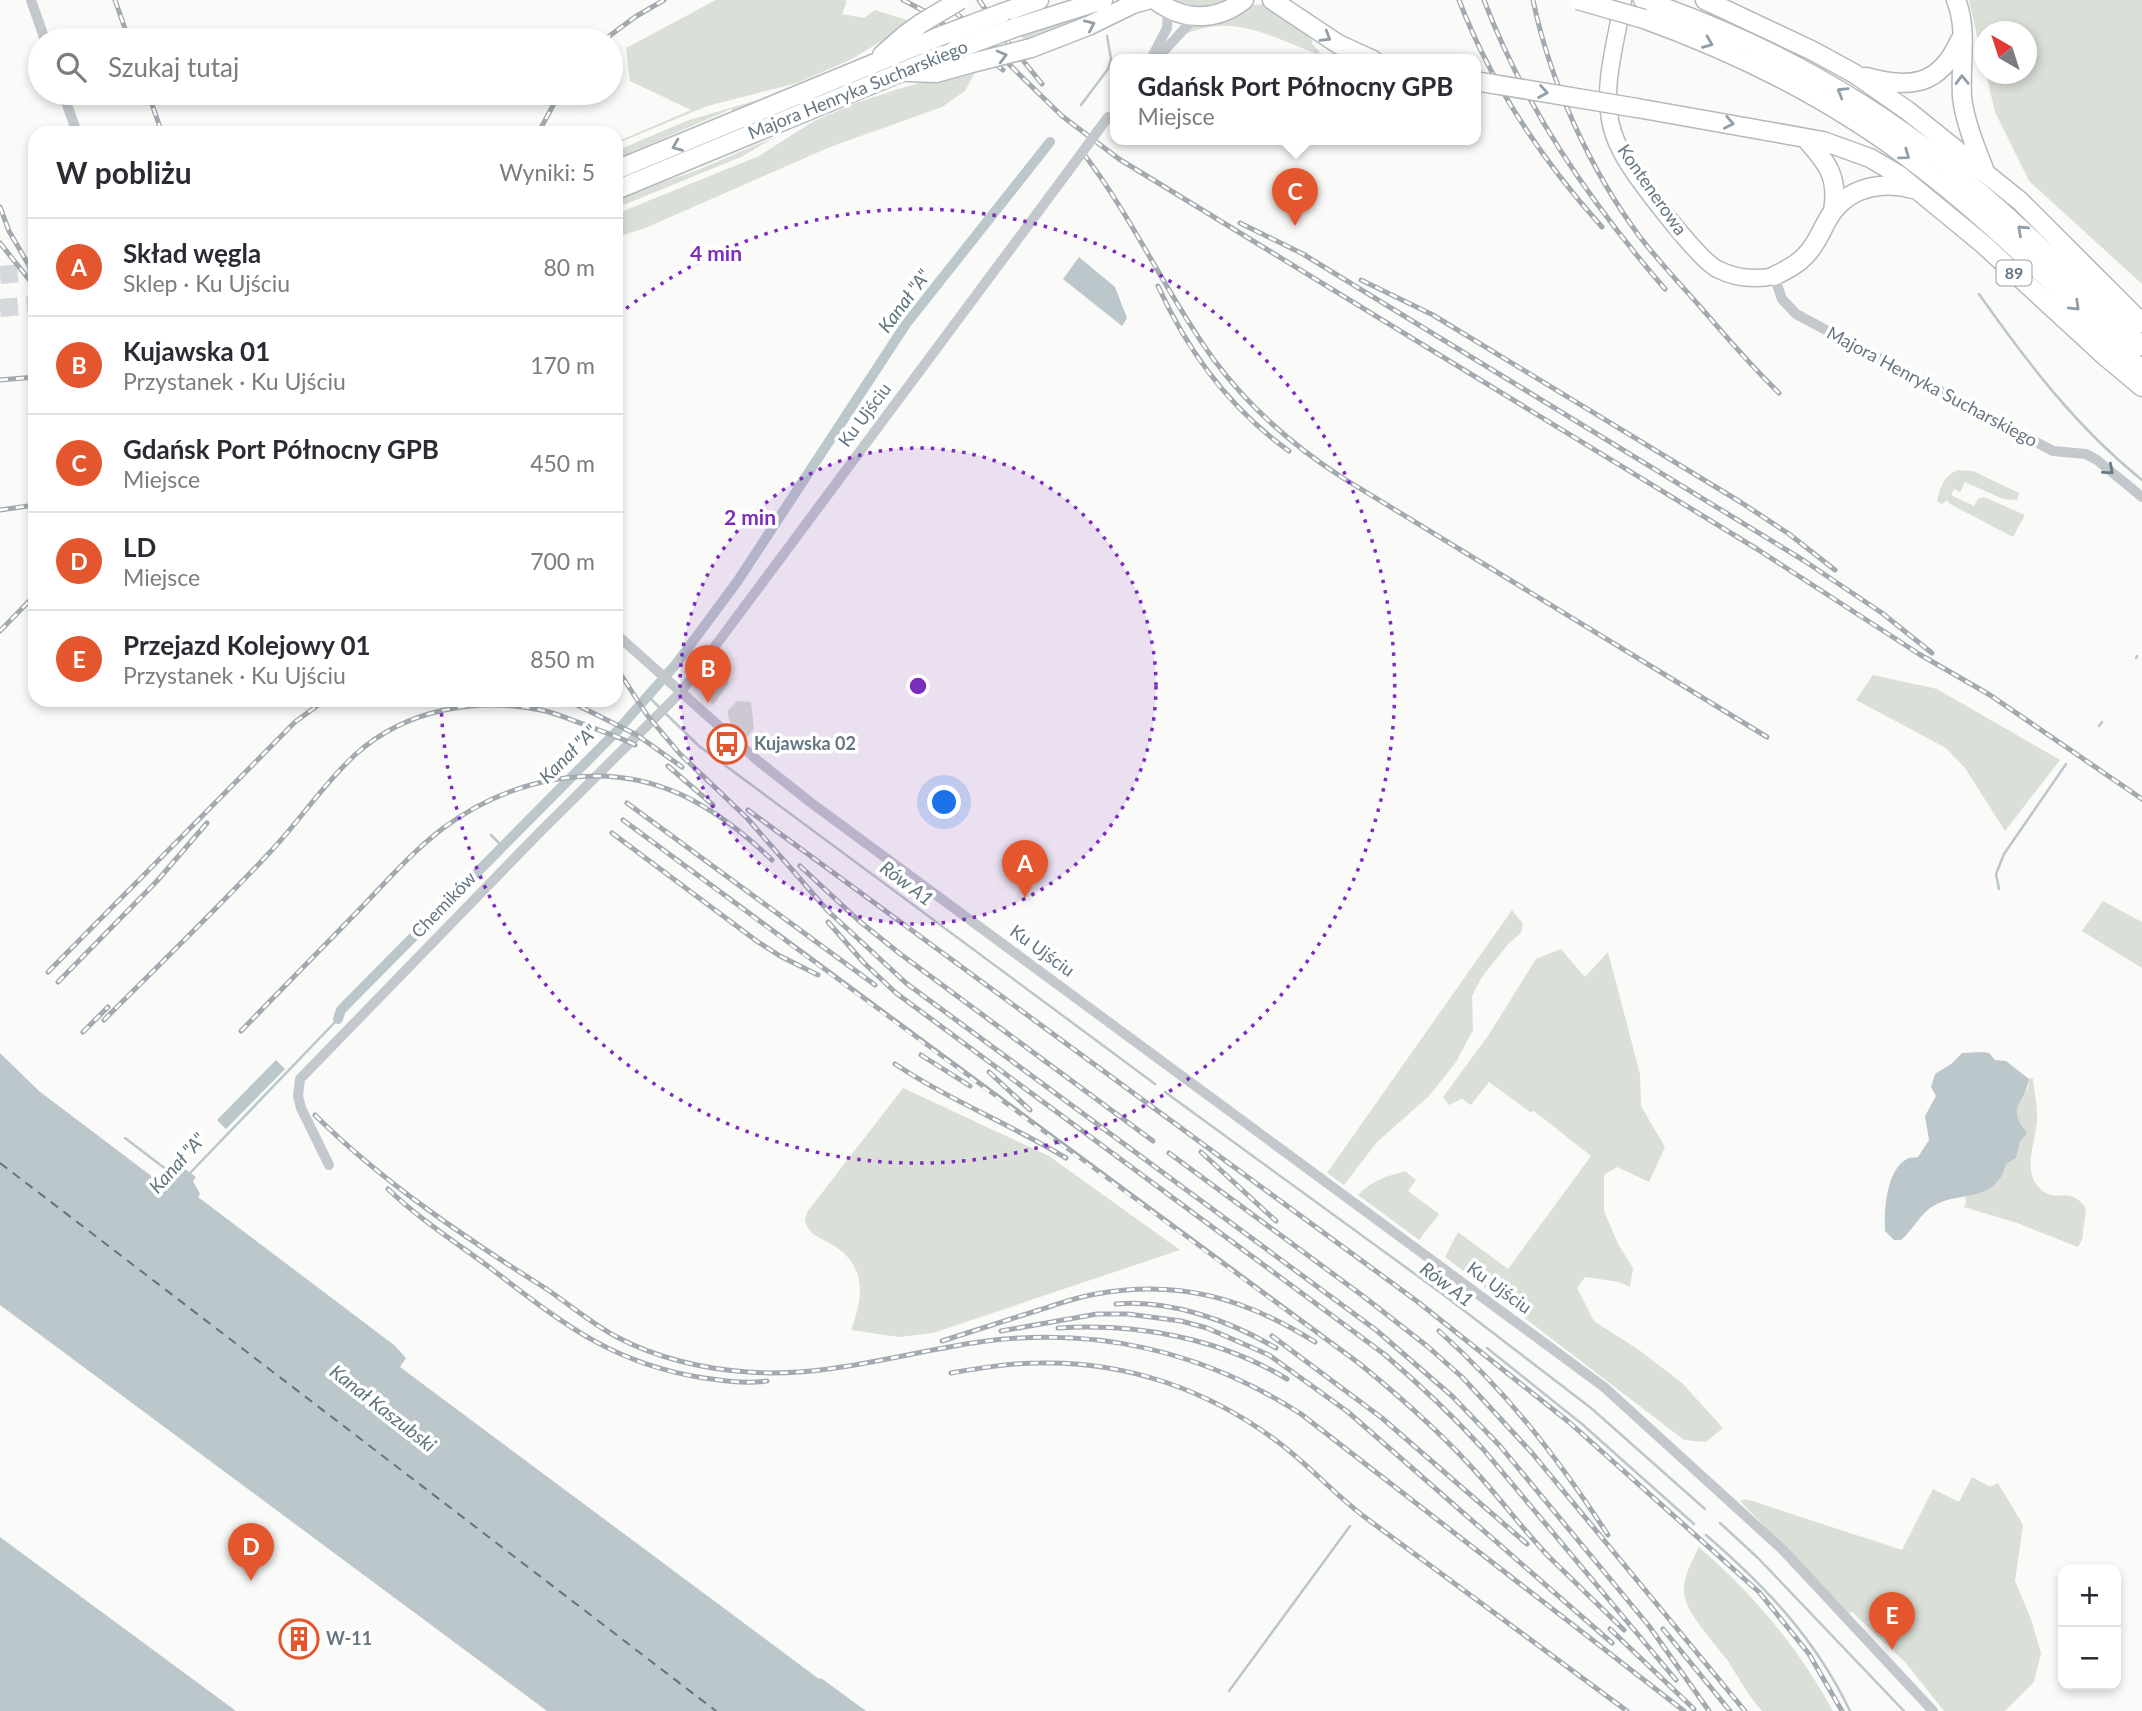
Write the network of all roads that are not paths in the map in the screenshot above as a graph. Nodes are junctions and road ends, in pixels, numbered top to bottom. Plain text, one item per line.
1 (31, 0) edge
2 (960, 0) edge
3 (1040, 0) edge
4 (1103, 0) edge
5 (1147, 0) edge
6 (1244, 0) edge
7 (1272, 0) edge
8 (1578, 0) edge
9 (1623, 0) edge
10 (1705, 0) edge
11 (1956, 0) edge
12 (1162, 5) edge
13 (1645, 7) edge
14 (1195, 17) junction
15 (41, 28) edge
16 (1961, 36) junction
17 (1154, 54) edge
18 (1160, 54) edge
19 (1360, 54) edge
20 (871, 65) junction
21 (901, 72) junction
22 (1855, 74) junction
23 (1481, 82) edge
24 (67, 105) edge
25 (1110, 114) edge
26 (75, 126) edge
27 (1805, 138) junction
28 (623, 167) edge
29 (1984, 169) junction
30 (623, 187) edge
31 (1919, 191) junction
32 (1833, 211) junction
33 (1774, 276) junction
34 (2142, 323) edge
35 (2142, 346) edge
36 (2142, 370) edge
37 (2142, 387) edge
38 (2142, 497) edge
39 (623, 640) edge
40 (681, 692) junction
41 (329, 1165) dead end
42 (1933, 1711) edge

1 - 15 street
2 - 20 highway, bridge
3 - 20 highway, Majora Henryka Sucharskiego, bridge
4 - 21 highway, Majora Henryka Sucharskiego, bridge
21 -> 5 highway, bridge
6 - 14 highway
7 -> 19 highway
8 - 13 highway, bridge
9 - 33 main road, Kontenerowa
10 - 22 highway
11 - 16 highway
12 - 14 highway
12 - 17 street
35 -> 13 highway
13 -> 36 highway
14 - 18 street
16 - 22 highway
29 -> 16 highway
20 -> 28 highway, Majora Henryka Sucharskiego
21 - 30 highway, Majora Henryka Sucharskiego
22 - 29 highway
23 -> 27 highway, 89, bridge
24 - 26 street
25 - 40 street, Ku Ujściu, bridge
27 - 31 highway, 89
27 - 32 highway
29 - 34 highway
31 - 32 highway
31 - 37 highway, 89
32 - 33 highway
33 -> 38 street, Majora Henryka Sucharskiego
39 - 40 street
40 - 41 street, Chemików
40 - 42 street, Ku Ujściu

